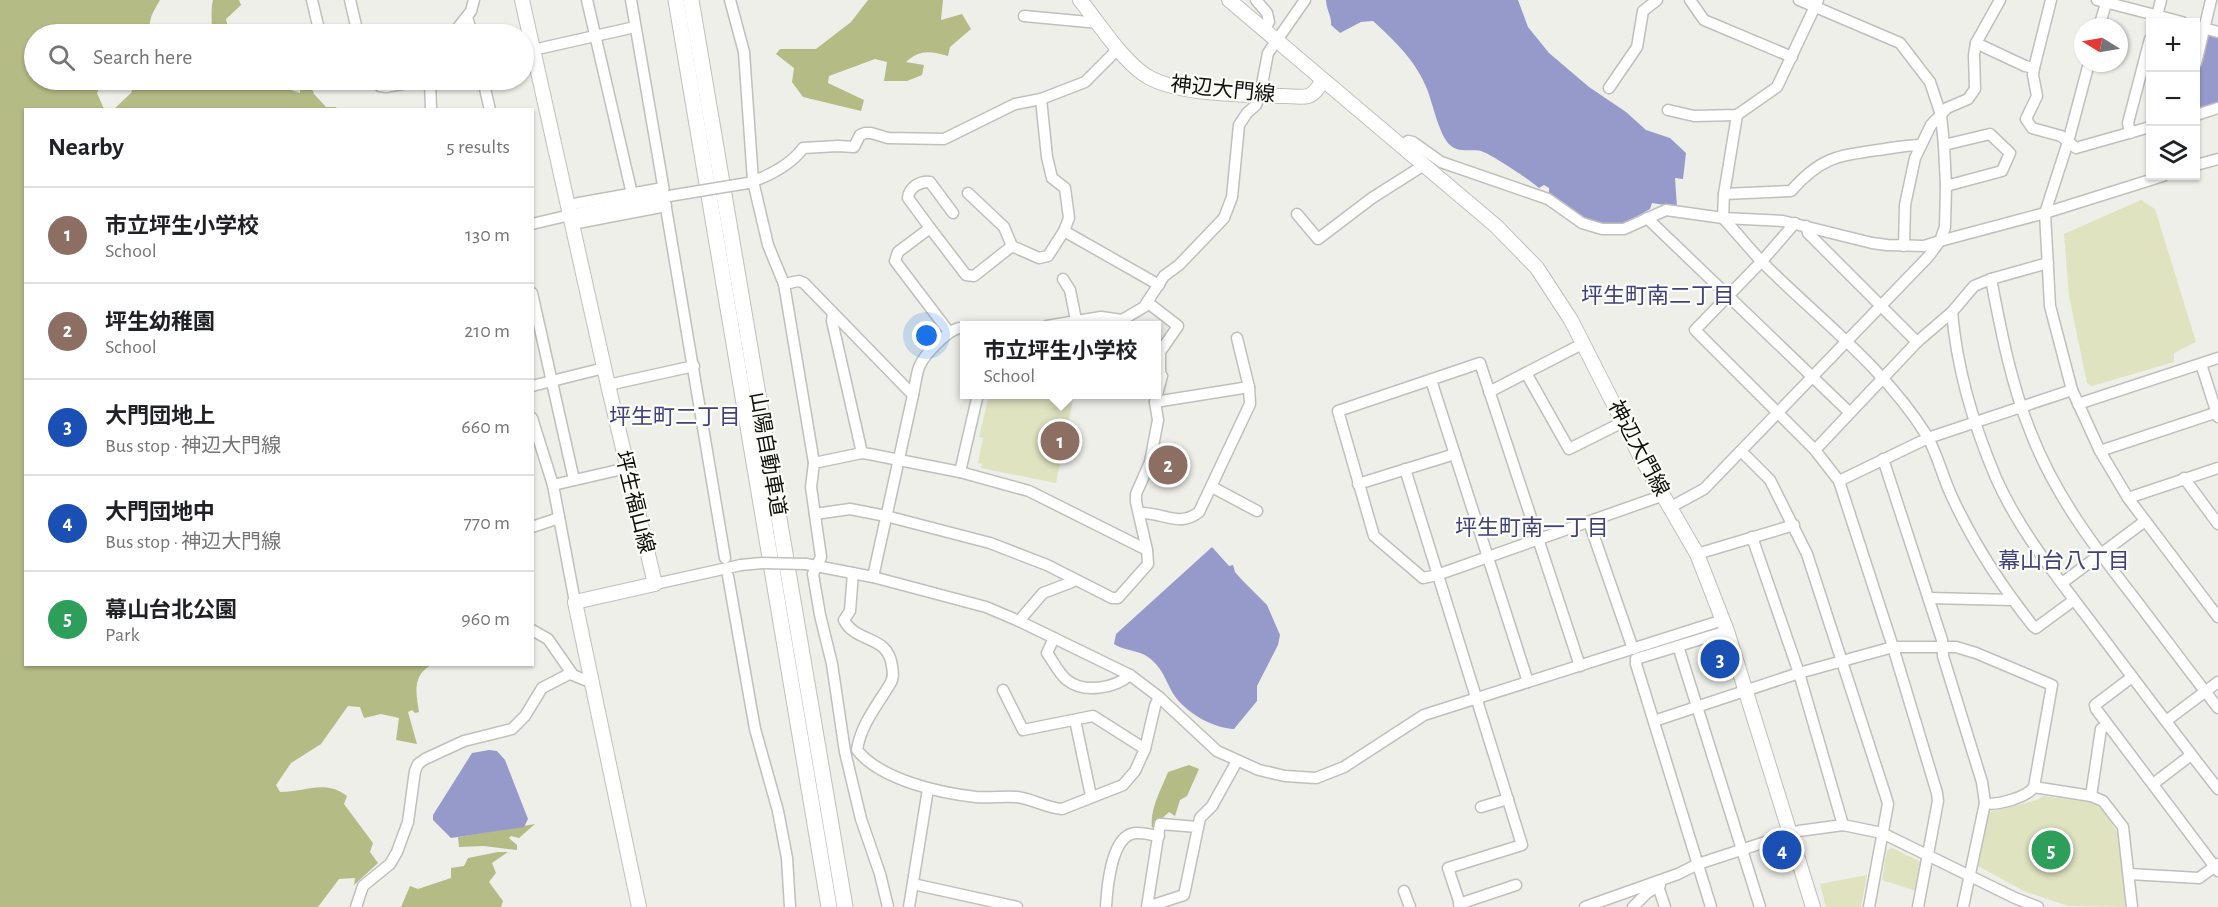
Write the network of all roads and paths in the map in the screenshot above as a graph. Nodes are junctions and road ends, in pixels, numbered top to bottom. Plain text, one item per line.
1 (312, 0) edge
2 (350, 0) edge
3 (474, 0) edge
4 (522, 0) edge
5 (587, 0) edge
6 (631, 0) edge
7 (676, 0) edge
8 (691, 0) edge
9 (730, 0) edge
10 (1080, 0) edge
11 (1229, 0) edge
12 (1256, 0) edge
13 (1305, 0) edge
14 (1636, 0) edge
15 (1657, 0) edge
16 (1690, 0) edge
17 (1799, 0) edge
18 (2000, 0) edge
19 (2052, 0) edge
20 (2161, 0) edge
21 (2211, 0) edge
22 (2103, 1) edge
23 (1817, 4) edge
24 (1643, 11) junction
25 (1024, 16) dead end
26 (467, 17) junction
27 (2100, 18) edge
28 (2153, 18) edge
29 (2156, 18) edge
30 (1099, 23) junction
31 (316, 24) edge
32 (356, 24) edge
33 (461, 24) edge
34 (469, 24) edge
35 (525, 24) edge
36 (636, 27) junction
37 (2200, 27) edge
38 (1263, 29) junction
39 (2218, 32) edge
40 (596, 36) junction
41 (1278, 41) junction
42 (1976, 43) junction
43 (1119, 48) junction
44 (534, 50) edge
45 (1792, 57) junction
46 (2146, 57) edge
47 (2034, 68) junction
48 (2087, 72) edge
49 (534, 74) edge
50 (1323, 80) junction
51 (1609, 88) dead end
52 (430, 90) edge
53 (485, 90) edge
54 (1260, 95) junction
55 (1041, 99) junction
56 (431, 108) edge
57 (490, 108) edge
58 (2218, 108) edge
59 (1668, 110) dead end
60 (2200, 114) edge
61 (1737, 115) junction
62 (1941, 115) junction
63 (2146, 128) edge
64 (2130, 133) junction
65 (2068, 141) junction
66 (1921, 145) junction
67 (1944, 145) junction
68 (1402, 146) junction
69 (2218, 159) edge
70 (2200, 164) edge
71 (1424, 165) junction
72 (2150, 180) edge
73 (751, 182) junction
74 (1947, 186) junction
75 (968, 193) dead end
76 (632, 194) junction
77 (1724, 194) junction
78 (665, 197) junction
79 (953, 213) dead end
80 (2044, 213) junction
81 (570, 214) junction
82 (1297, 214) dead end
83 (1647, 218) junction
84 (1723, 218) junction
85 (534, 223) edge
86 (1801, 225) junction
87 (930, 228) junction
88 (1064, 231) junction
89 (1940, 241) junction
90 (1012, 246) junction
91 (1905, 246) junction
92 (1762, 261) junction
93 (2048, 264) junction
94 (1063, 279) dead end
95 (1991, 279) junction
96 (784, 284) junction
97 (1159, 285) junction
98 (1727, 296) junction
99 (534, 301) edge
100 (1147, 302) junction
101 (1882, 306) junction
102 (1952, 312) junction
103 (833, 313) junction
104 (1076, 320) junction
105 (1071, 321) edge
106 (1117, 321) edge
107 (1123, 321) edge
108 (960, 327) edge
109 (949, 332) junction
110 (1237, 338) dead end
111 (1847, 341) junction
112 (1917, 342) junction
113 (1584, 343) junction
114 (1161, 351) edge
115 (2218, 358) edge
116 (2201, 364) junction
117 (694, 366) junction
118 (604, 368) junction
119 (1526, 373) junction
120 (1814, 377) junction
121 (1884, 378) junction
122 (1431, 380) junction
123 (553, 381) junction
124 (608, 385) junction
125 (534, 386) edge
126 (1249, 387) junction
127 (2073, 390) junction
128 (1490, 392) junction
129 (913, 395) junction
130 (977, 399) edge
131 (1156, 399) edge
132 (1155, 402) junction
133 (2079, 404) junction
134 (2021, 407) junction
135 (1849, 412) junction
136 (1778, 414) junction
137 (2218, 414) edge
138 (1623, 422) junction
139 (1974, 422) junction
140 (534, 424) edge
141 (1928, 438) junction
142 (1815, 450) junction
143 (1741, 451) junction
144 (2100, 451) junction
145 (862, 453) junction
146 (1455, 454) junction
147 (898, 459) junction
148 (1883, 459) junction
149 (814, 463) junction
150 (627, 468) junction
151 (2218, 468) edge
152 (1405, 470) junction
153 (960, 472) junction
154 (2184, 478) junction
155 (574, 480) junction
156 (1839, 481) junction
157 (553, 484) junction
158 (1358, 484) junction
159 (1212, 487) junction
160 (2128, 498) junction
161 (1667, 501) junction
162 (1257, 512) dead end
163 (1140, 513) junction
164 (815, 514) junction
165 (886, 516) junction
166 (559, 518) junction
167 (2145, 521) junction
168 (1589, 522) junction
169 (2218, 524) edge
170 (1794, 525) junction
171 (534, 526) edge
172 (1752, 537) junction
173 (1538, 540) junction
174 (1147, 550) junction
175 (2100, 553) junction
176 (1697, 554) junction
177 (1487, 557) junction
178 (725, 558) dead end
179 (818, 567) junction
180 (853, 573) junction
181 (1437, 575) junction
182 (728, 576) dead end
183 (873, 577) junction
184 (1073, 579) junction
185 (2062, 583) junction
186 (655, 584) junction
187 (1929, 598) junction
188 (2012, 600) junction
189 (2074, 600) junction
190 (575, 602) junction
191 (2218, 617) edge
192 (1019, 621) junction
193 (1725, 625) junction
194 (534, 631) edge
195 (1054, 638) junction
196 (1678, 646) junction
197 (1893, 647) junction
198 (1942, 648) junction
199 (1633, 649) junction
200 (1843, 660) junction
201 (1580, 666) junction
202 (1799, 673) junction
203 (573, 675) junction
204 (1130, 675) junction
205 (2132, 677) junction
206 (1528, 682) junction
207 (2218, 682) edge
208 (592, 683) junction
209 (1003, 690) dead end
210 (1746, 692) junction
211 (2205, 692) junction
212 (1160, 698) junction
213 (1476, 699) junction
214 (1698, 708) junction
215 (2218, 708) edge
216 (1074, 720) junction
217 (1654, 721) junction
218 (2166, 721) junction
219 (2107, 725) junction
220 (1145, 749) junction
221 (857, 750) junction
222 (844, 752) junction
223 (2191, 754) junction
224 (1237, 761) junction
225 (2152, 784) junction
226 (2034, 787) junction
227 (928, 789) junction
228 (2218, 789) edge
229 (1091, 796) junction
230 (2091, 796) junction
231 (1508, 800) junction
232 (1985, 804) junction
233 (1481, 807) dead end
234 (1843, 825) junction
235 (1198, 827) junction
236 (1882, 833) junction
237 (1790, 834) junction
238 (1159, 836) junction
239 (1743, 850) junction
240 (1927, 855) junction
241 (1698, 864) junction
242 (2217, 867) edge
243 (1678, 874) junction
244 (2129, 874) junction
245 (1970, 875) junction
246 (913, 884) junction
247 (1516, 885) dead end
248 (1658, 886) junction
249 (1404, 891) dead end
250 (2014, 903) edge
251 (1460, 905) edge
252 (356, 907) edge
253 (639, 907) edge
254 (790, 907) edge
255 (829, 907) edge
256 (845, 907) edge
257 (888, 907) edge
258 (909, 907) edge
259 (1017, 907) edge
260 (1106, 907) edge
261 (1410, 907) edge
262 (1585, 907) edge
263 (1633, 907) edge
264 (1665, 907) edge
265 (1711, 907) edge
266 (1761, 907) edge
267 (1814, 907) edge
268 (1869, 907) edge
269 (1918, 907) edge
270 (1963, 907) edge
271 (2038, 907) edge
272 (2132, 907) edge

1 - 31 street
2 - 32 street
3 - 26 street
4 - 35 main road, 坪生福山線
5 - 40 street
6 - 36 street
7 - 255 highway, 山陽自動車道
8 - 256 highway, 山陽自動車道
9 - 73 street
10 - 30 main road, 神辺大門線
11 - 38 main road, 神辺大門線
12 - 38 street
13 - 41 street
14 - 24 street
15 - 24 street
16 - 45 street
17 - 23 street
18 - 42 street
19 - 47 street
20 - 29 street
21 - 37 street
22 - 27 street
22 - 28 street
23 - 45 street
23 - 62 street
24 - 51 street
25 - 30 street
26 - 33 street
26 - 34 street
30 - 43 main road, 神辺大門線
36 - 40 street
36 - 78 street
37 - 39 street
38 - 41 main road, 神辺大門線
40 - 44 street
40 - 76 street
41 - 50 main road, 神辺大門線
41 - 54 street
42 - 47 street
42 - 62 street
43 - 54 main road, 神辺大門線
43 - 55 street
45 - 61 street
46 - 64 street
47 - 65 street
48 - 65 street
49 - 81 main road, 坪生福山線
50 - 54 main road, 神辺大門線
50 - 68 main road, 神辺大門線
52 - 56 street
53 - 57 street
54 - 97 street
55 - 73 street
55 - 88 street
58 - 60 street
59 - 61 street
61 - 77 street
62 - 66 street
62 - 67 street
63 - 64 street
64 - 65 street
65 - 80 street
66 - 77 street
66 - 91 street
67 - 74 street
67 - 74 street
68 - 71 main road, 神辺大門線
68 - 83 street
69 - 70 street
71 - 82 street
71 - 113 main road, 神辺大門線
72 - 80 street
73 - 78 street, bridge
73 - 96 street
74 - 89 street
75 - 90 street
76 - 78 street
76 - 81 street
77 - 84 street
78 - 81 street
78 - 117 street
79 - 87 street
80 - 89 street
80 - 93 street
81 - 85 street
81 - 118 main road, 坪生福山線
83 - 84 street
83 - 98 street
84 - 86 street
84 - 92 street
86 - 91 street
86 - 92 street
86 - 101 street
87 - 90 street
87 - 109 street
88 - 90 street
88 - 97 street
89 - 91 street
89 - 101 street
92 - 98 street
92 - 111 street
93 - 95 street
93 - 127 street
94 - 104 street
95 - 102 street
95 - 134 street
96 - 103 street
96 - 149 street
97 - 100 street
98 - 120 street
98 - 136 street
99 - 123 street
100 - 107 street
100 - 114 street
101 - 111 street
101 - 112 street
102 - 112 street
102 - 139 street
103 - 129 street
103 - 145 street
104 - 105 street
104 - 106 street
108 - 109 street
109 - 129 street
110 - 126 street
111 - 120 street
111 - 121 street
112 - 121 street
113 - 119 street
113 - 138 main road, 神辺大門線
115 - 116 street
116 - 133 street
116 - 137 street
117 - 124 street
117 - 178 street
118 - 123 street
118 - 124 main road, 坪生福山線
119 - 128 street
119 - 138 street
120 - 135 street
120 - 136 street
121 - 135 street
121 - 141 street
122 - 128 street
122 - 146 street
122 - 158 street
123 - 125 street
123 - 155 street
124 - 150 main road, 坪生福山線
126 - 132 street
126 - 159 street
127 - 133 street
127 - 134 street
128 - 173 street
129 - 147 street
130 - 153 street
131 - 132 street
132 - 163 street
133 - 144 street
134 - 139 street
134 - 175 street
135 - 142 street
136 - 142 street
136 - 143 street
137 - 144 street
138 - 161 main road, 神辺大門線
139 - 141 street
139 - 185 street
140 - 157 street
141 - 148 street
141 - 188 street
142 - 156 street
143 - 161 street
143 - 170 street
144 - 160 street
145 - 147 street
145 - 149 street
146 - 152 street
146 - 177 street
147 - 153 street
147 - 165 street
148 - 156 street
148 - 187 street
149 - 164 street
150 - 155 street
150 - 186 main road, 坪生福山線
151 - 154 street
152 - 158 street
152 - 181 street
153 - 174 street
154 - 160 street
154 - 169 street
155 - 157 street
156 - 197 street
157 - 166 street
158 - 181 street
159 - 162 street
159 - 163 street
160 - 167 street
161 - 168 street
161 - 176 main road, 神辺大門線
163 - 174 street
164 - 165 street
164 - 179 street
165 - 183 street
165 - 184 street
166 - 171 street
166 - 190 street
167 - 175 street
167 - 191 street
168 - 173 street
168 - 199 street
170 - 172 street
170 - 200 street
172 - 176 street
172 - 202 street
173 - 177 street
173 - 201 street
174 - 184 street
175 - 185 street
175 - 211 street
176 - 193 main road, 神辺大門線
177 - 181 street
177 - 206 street
179 - 180 street
179 - 186 street, bridge
179 - 222 street
180 - 183 street
180 - 221 street
181 - 213 street
182 - 254 street
183 - 192 street
184 - 192 street
185 - 189 street
186 - 190 main road
187 - 188 street
187 - 198 street
188 - 189 street
189 - 205 street
190 - 208 main road
192 - 195 street
193 - 196 street
193 - 199 street
193 - 210 main road, 神辺大門線
194 - 203 street
195 - 204 street
195 - 204 street
196 - 214 street
196 - 217 street
197 - 198 street
197 - 200 street
197 - 240 street
198 - 226 street
198 - 232 street
199 - 201 street
200 - 202 street
200 - 236 street
201 - 206 street
202 - 210 street
202 - 234 street
203 - 208 street
203 - 252 street
204 - 212 street
205 - 218 street
205 - 219 street
206 - 213 street
207 - 211 street
208 - 253 main road
209 - 216 street
210 - 214 street
210 - 237 main road, 神辺大門線
211 - 215 street
211 - 218 street
212 - 220 street
212 - 224 street
213 - 224 street
213 - 231 street
214 - 217 street
214 - 239 street
216 - 220 street
216 - 229 street
217 - 241 street
218 - 223 street
219 - 225 street
219 - 230 street
220 - 229 street
221 - 222 street
221 - 227 street
222 - 257 street
223 - 225 street
223 - 228 street
224 - 235 street
225 - 242 street
226 - 230 street
226 - 232 street
227 - 229 street
227 - 246 street
230 - 244 street
231 - 233 street
231 - 251 street
232 - 245 street
234 - 236 street
234 - 237 street
235 - 238 street
235 - 238 street
236 - 240 street
236 - 268 street
237 - 239 street
237 - 267 main road, 神辺大門線
238 - 260 street
239 - 241 street
239 - 266 street
240 - 245 street
240 - 269 street
241 - 243 street
241 - 265 street
242 - 244 street
243 - 248 street
243 - 262 street
244 - 272 street
245 - 250 street
245 - 270 street
246 - 258 street
246 - 259 street
247 - 251 street
248 - 263 street
248 - 264 street
249 - 261 street
250 - 271 street

